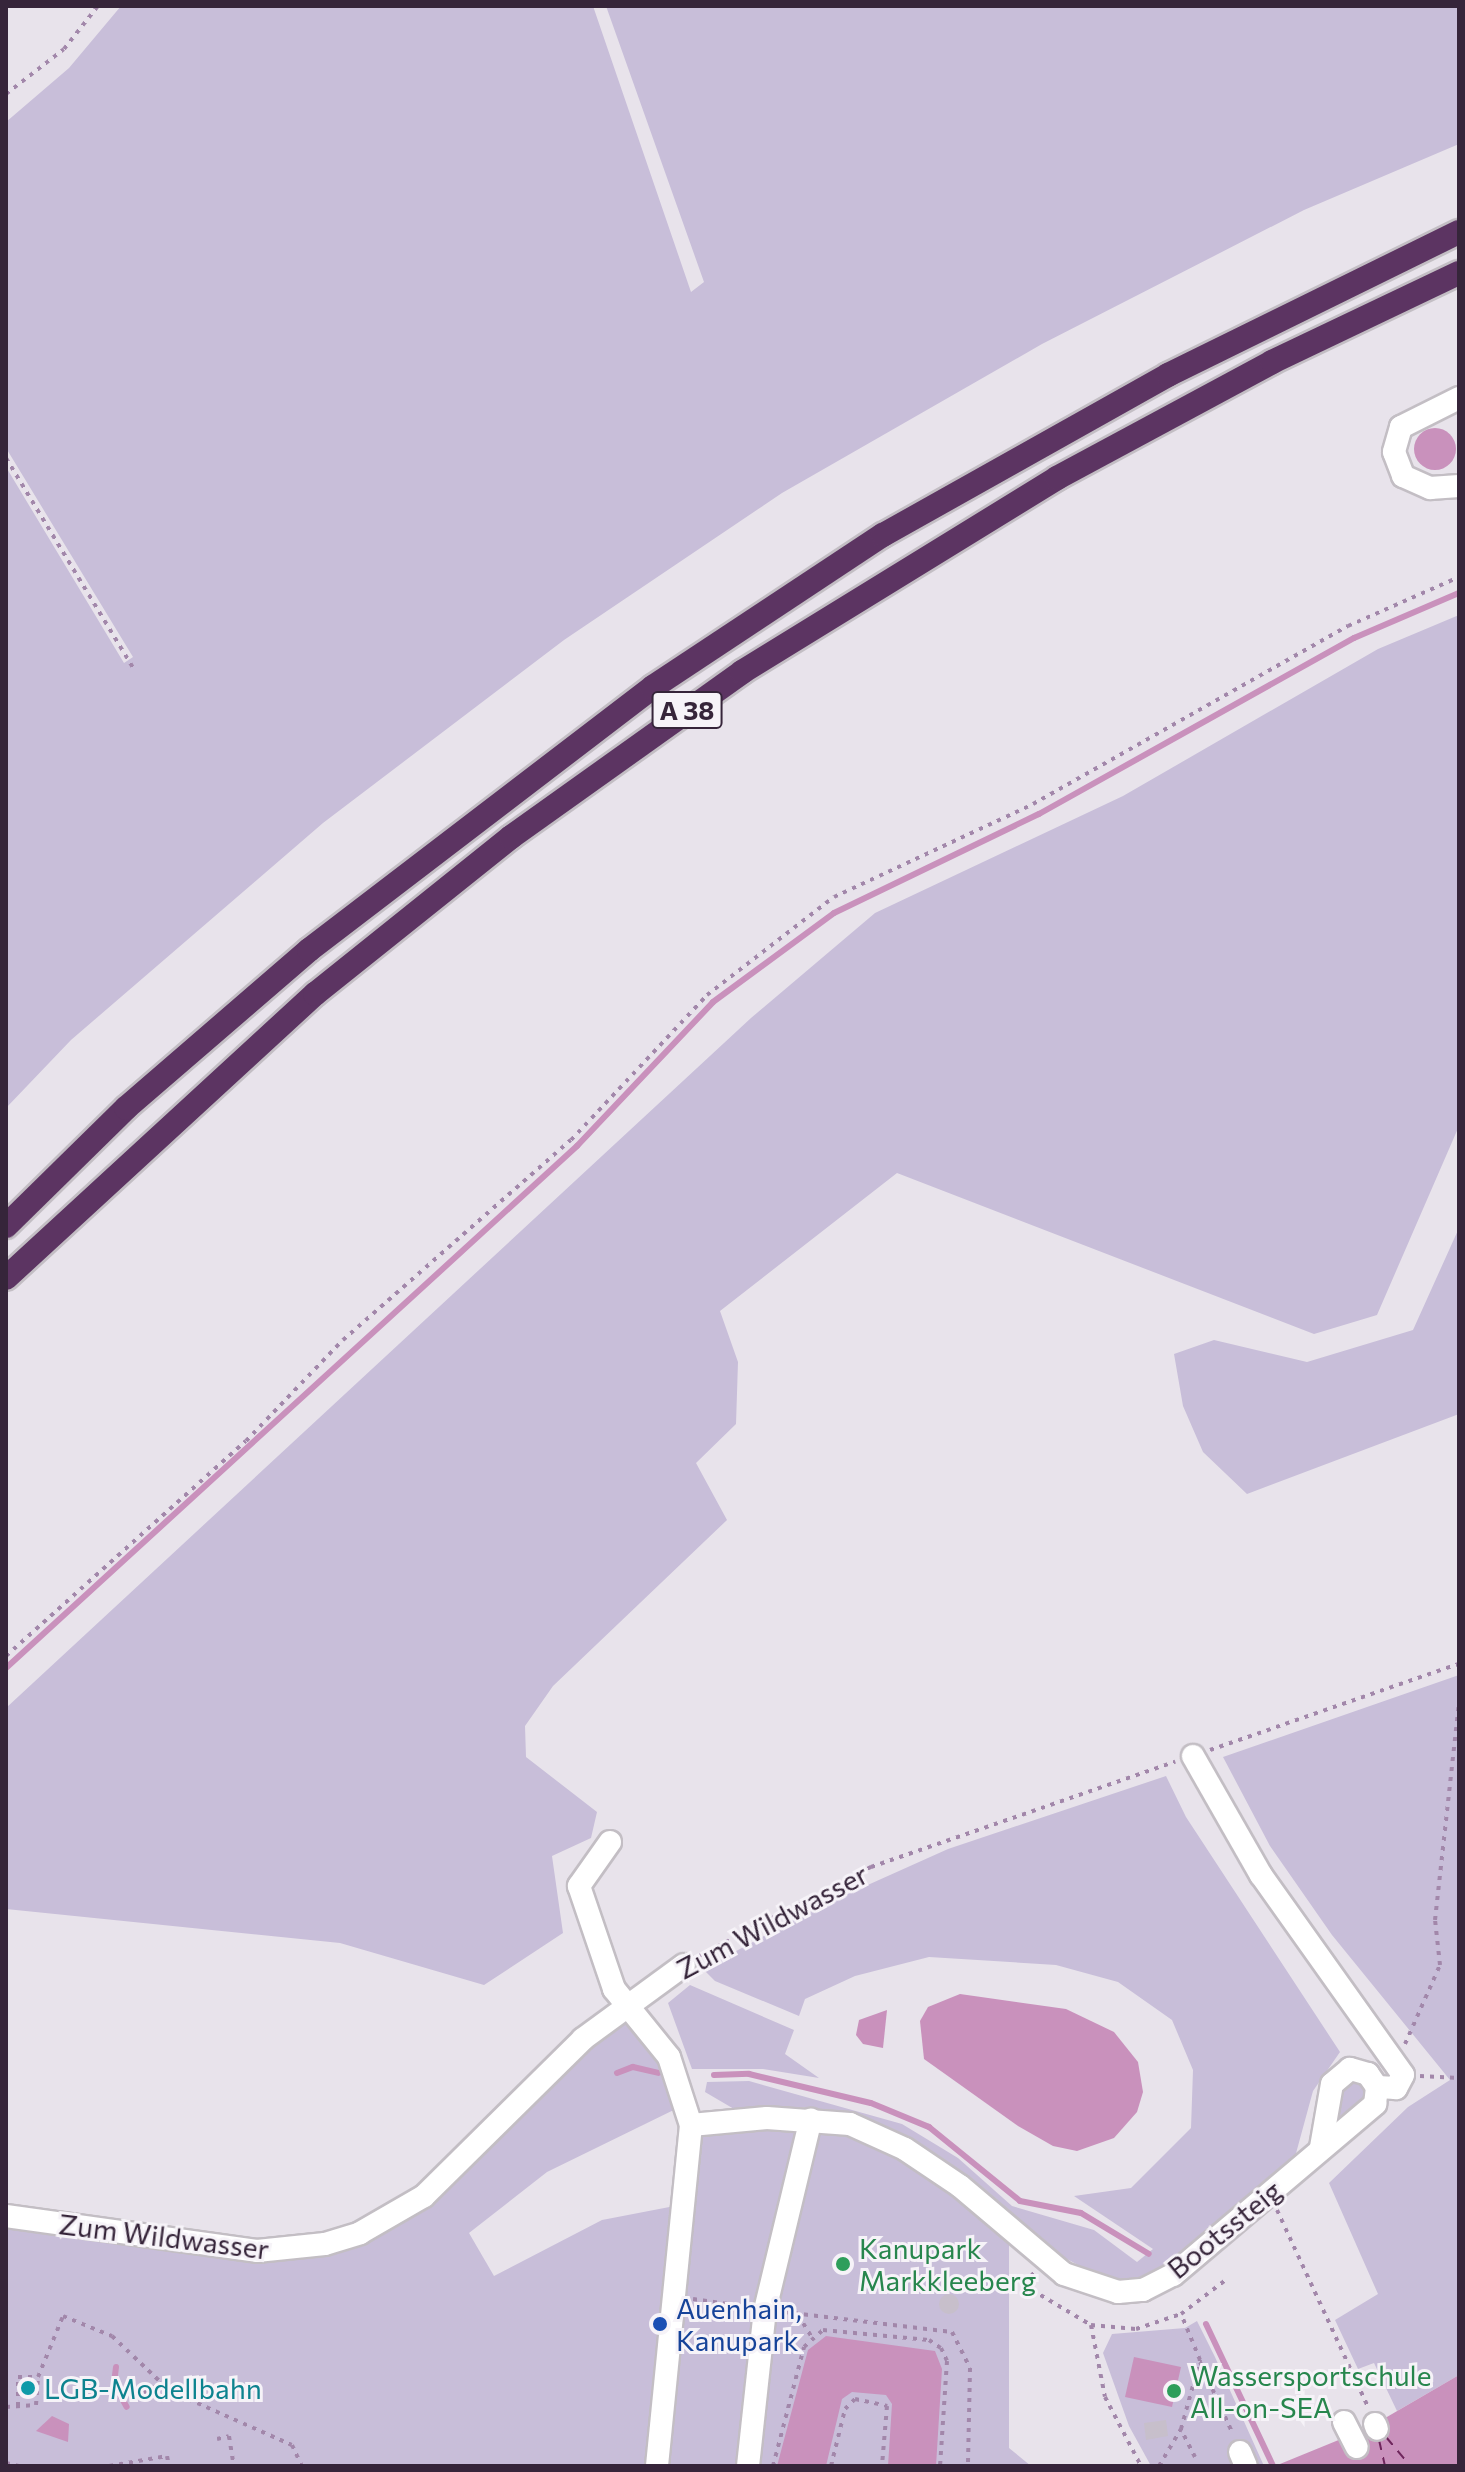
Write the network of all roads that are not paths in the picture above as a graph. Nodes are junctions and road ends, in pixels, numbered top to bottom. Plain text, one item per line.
1 (1459, 232) edge
2 (1459, 273) edge
3 (1459, 398) edge
4 (1459, 486) edge
5 (6, 1226) edge
6 (6, 1278) edge
7 (1193, 1756) road end
8 (610, 1842) dead end
9 (684, 1965) road end
10 (628, 2007) junction
11 (1377, 2087) junction
12 (811, 2119) junction
13 (691, 2125) junction
14 (1321, 2147) junction
15 (6, 2216) edge
16 (1344, 2422) dead end
17 (1357, 2447) dead end
18 (657, 2466) edge
19 (748, 2466) edge

1 - 5 highway, A 38
2 - 6 highway, A 38
3 - 4 street
7 - 11 street, Bootssteig
8 - 10 street
9 - 10 street, Zum Wildwasser
10 - 13 street
10 - 15 street, Zum Wildwasser
11 - 14 street, Bootssteig
11 - 14 street
12 - 13 street, Bootssteig
12 - 14 street, Bootssteig
12 - 19 street
13 - 18 street
16 - 17 street

